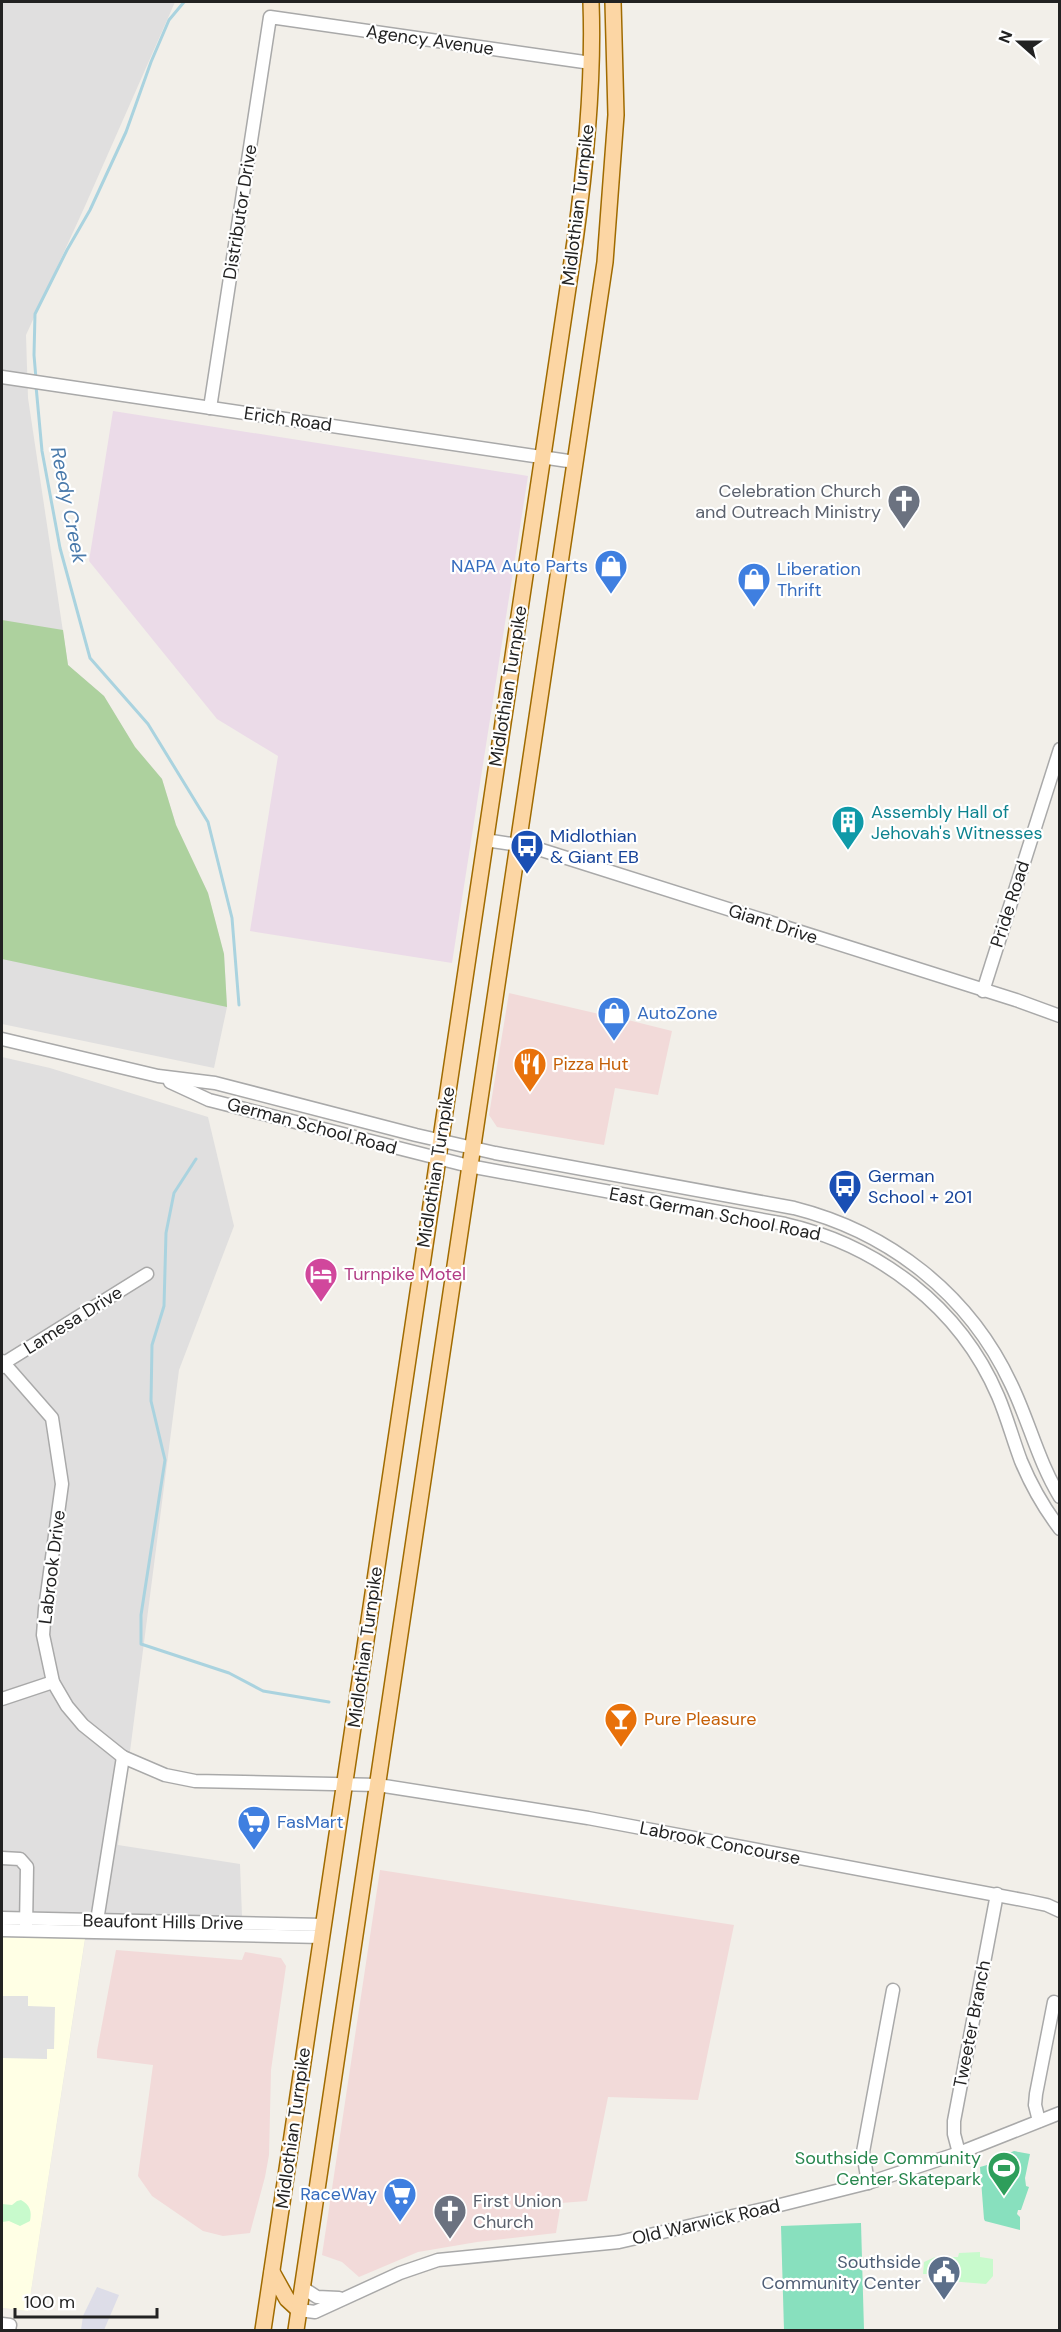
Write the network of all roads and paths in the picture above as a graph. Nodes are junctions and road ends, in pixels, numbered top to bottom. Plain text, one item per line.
1 (591, 2) edge
2 (613, 2) edge
3 (270, 17) joint
4 (591, 63) junction
5 (2, 378) edge
6 (210, 408) junction
7 (542, 456) junction
8 (575, 462) junction
9 (1059, 749) edge
10 (485, 840) junction
11 (517, 844) junction
12 (983, 991) junction
13 (1059, 1016) edge
14 (2, 1039) edge
15 (158, 1076) junction
16 (440, 1141) junction
17 (471, 1148) junction
18 (437, 1158) junction
19 (469, 1166) junction
20 (754, 1201) junction
21 (751, 1218) junction
22 (147, 1274) dead end
23 (2, 1364) edge
24 (1059, 1497) edge
25 (1059, 1529) edge
26 (53, 1682) junction
27 (2, 1698) edge
28 (123, 1757) junction
29 (345, 1784) junction
30 (378, 1785) junction
31 (2, 1858) edge
32 (997, 1894) junction
33 (1059, 1911) edge
34 (2, 1918) edge
35 (26, 1925) junction
36 (96, 1926) junction
37 (2, 1930) edge
38 (323, 1931) junction
39 (893, 1990) dead end
40 (1054, 2002) dead end
41 (1059, 2113) edge
42 (1039, 2121) junction
43 (959, 2153) junction
44 (868, 2183) junction
45 (272, 2272) junction
46 (303, 2288) junction
47 (346, 2298) junction
48 (299, 2310) junction
49 (2, 2324) edge
50 (9, 2331) edge
51 (263, 2331) edge
52 (296, 2331) edge

1 - 4 main road, Midlothian Turnpike
2 - 8 main road, Midlothian Turnpike
3 - 4 street, Agency Avenue
3 - 6 street, Distributor Drive
4 - 7 main road, Midlothian Turnpike
5 - 6 street, Erich Road
6 - 7 street, Erich Road
7 - 8 street, Erich Road
7 - 10 main road, Midlothian Turnpike
8 - 11 main road, Midlothian Turnpike
9 - 12 street, Pride Road
10 - 11 street, Giant Drive
10 - 16 main road, Midlothian Turnpike
11 - 12 street, Giant Drive
11 - 17 main road, Midlothian Turnpike
12 - 13 street, Giant Drive
14 - 15 street, German School Road
15 - 16 street, German School Road
15 - 18 street, German School Road
16 - 17 street, German School Road
16 - 18 main road, Midlothian Turnpike
17 - 19 main road, Midlothian Turnpike
17 - 20 street, East German School Road
18 - 19 street, German School Road
18 - 29 main road, Midlothian Turnpike
19 - 21 street, East German School Road
19 - 30 main road, Midlothian Turnpike
20 - 21 street
20 - 24 street, East German School Road
21 - 25 street, East German School Road
22 - 23 street, Lamesa Drive
23 - 26 street, Labrook Drive
26 - 27 street
26 - 28 street, Labrook Drive
28 - 29 street, Labrook Drive
28 - 36 street
29 - 30 street, Labrook Drive
29 - 38 main road, Midlothian Turnpike
30 - 32 street, Labrook Concourse
30 - 46 main road, Midlothian Turnpike
31 - 35 street
32 - 33 street, Labrook Concourse
32 - 43 street, Tweeter Branch
34 - 35 street, Beaufont Hills Drive
35 - 36 street, Beaufont Hills Drive
35 - 37 street, Beaufont Hills Drive
36 - 38 street, Beaufont Hills Drive
38 - 45 main road, Midlothian Turnpike
39 - 44 street
40 - 42 street
41 - 42 street, Old Warwick Road
42 - 43 street, Old Warwick Road
43 - 44 street, Old Warwick Road
44 - 47 street, Old Warwick Road
45 - 48 main road
45 - 51 main road, Midlothian Turnpike
46 - 47 street, Old Warwick Road
46 - 48 main road, Midlothian Turnpike
47 - 48 street, Old Warwick Road
48 - 52 main road, Midlothian Turnpike
49 - 50 street

